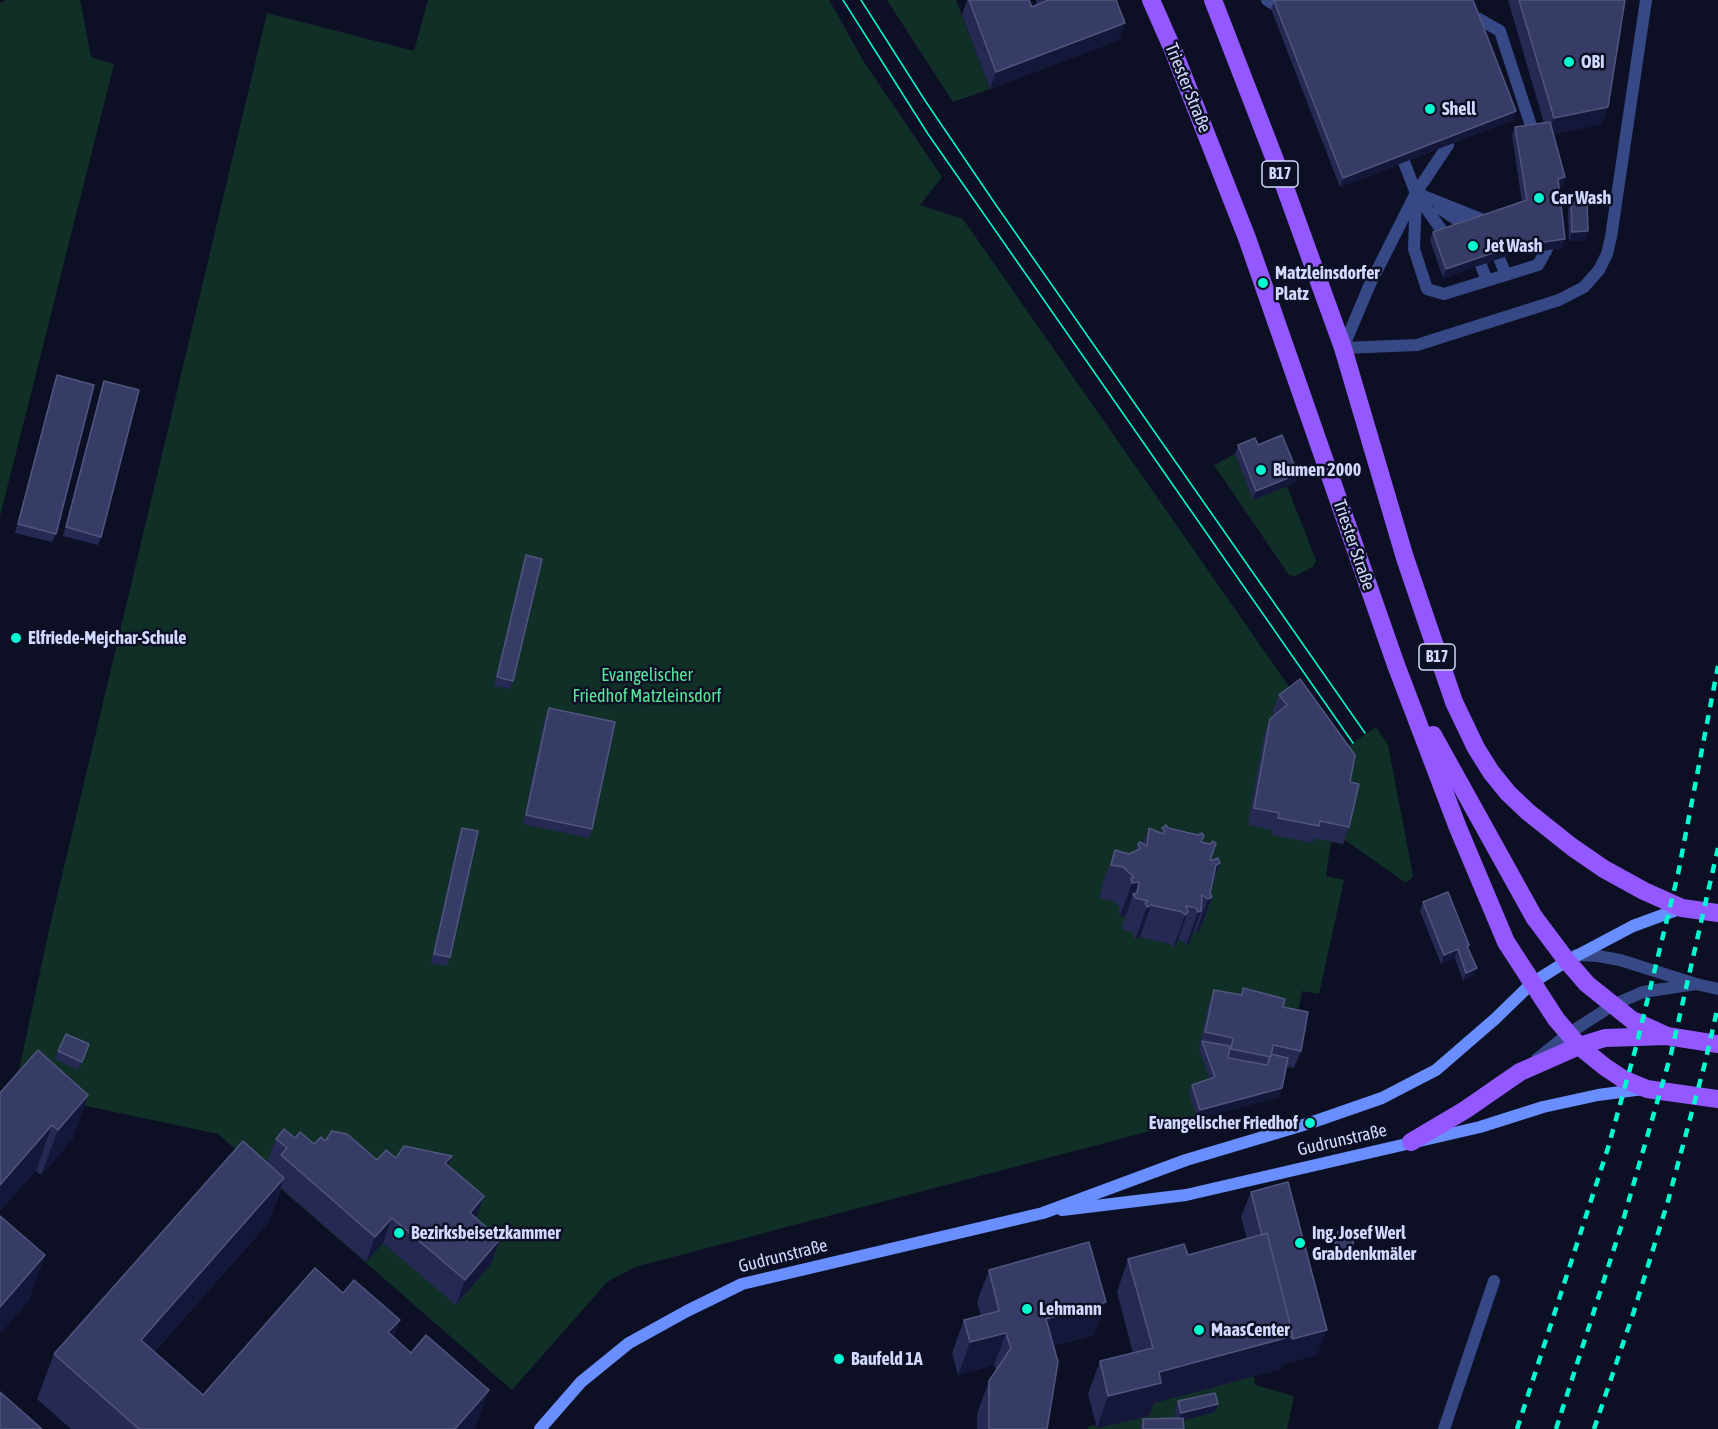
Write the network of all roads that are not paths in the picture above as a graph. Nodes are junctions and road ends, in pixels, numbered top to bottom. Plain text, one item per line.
1 (1151, 0) edge
2 (1217, 0) edge
3 (1267, 0) edge
4 (1646, 0) edge
5 (1278, 7) edge
6 (1474, 20) edge
7 (1533, 132) edge
8 (1448, 145) edge
9 (1404, 162) edge
10 (1416, 193) junction
11 (1486, 221) edge
12 (1468, 227) edge
13 (1445, 235) edge
14 (1547, 249) edge
15 (1499, 258) edge
16 (1481, 265) edge
17 (1458, 272) edge
18 (1506, 275) junction
19 (1487, 281) junction
20 (1465, 288) junction
21 (1344, 348) junction
22 (1396, 665) junction
23 (1682, 908) junction
24 (1718, 913) edge
25 (1571, 958) junction
26 (1532, 983) junction
27 (1696, 984) junction
28 (1718, 989) edge
29 (1614, 1005) junction
30 (1667, 1036) junction
31 (1574, 1040) junction
32 (1718, 1044) edge
33 (1647, 1089) junction
34 (1718, 1099) edge
35 (1411, 1142) junction
36 (1043, 1212) junction
37 (1494, 1281) dead end
38 (540, 1429) edge
39 (1444, 1429) edge

1 - 22 main road, Triester Straße / B17
2 - 21 main road, B17
3 - 5 lane
4 - 21 lane
6 - 7 lane
8 - 10 lane
9 - 10 lane
10 - 11 lane
10 - 12 lane
10 - 13 lane
10 - 20 lane
10 - 21 lane
14 - 18 lane
15 - 18 lane
16 - 19 lane
17 - 20 lane
18 - 19 lane
19 - 20 lane
21 - 23 main road, B17
22 - 25 main road, B17
22 - 26 main road, Triester Straße / B17
23 - 24 main road, B17
23 - 25 main road
25 - 26 main road
25 - 27 lane
25 - 29 main road, B17
26 - 31 main road, B17
26 - 36 main road, Gudrunstraße
27 - 28 lane
27 - 29 lane
29 - 30 main road, B17
29 - 31 lane
30 - 31 main road
30 - 32 main road, B17
31 - 33 main road, B17
31 - 35 main road
33 - 34 main road, B17
33 - 35 main road, Gudrunstraße
35 - 36 main road, Gudrunstraße
36 - 38 main road, Gudrunstraße
37 - 39 lane

